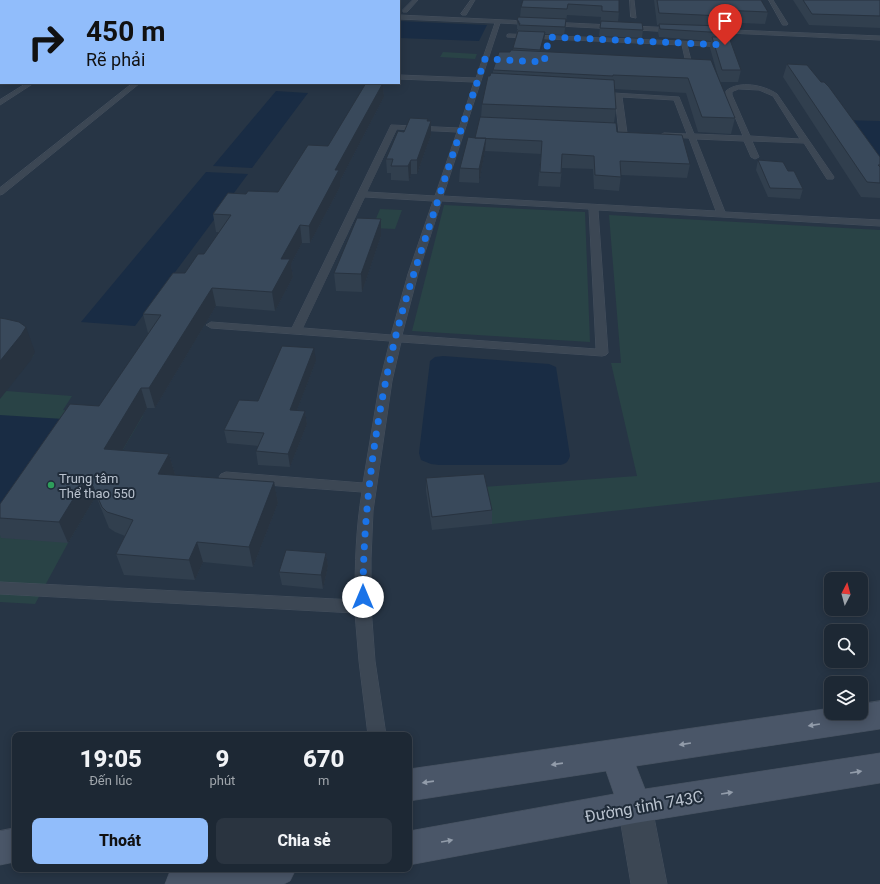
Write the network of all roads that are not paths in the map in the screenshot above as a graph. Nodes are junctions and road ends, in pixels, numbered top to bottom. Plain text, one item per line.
1 (416, 0) edge
2 (473, 0) edge
3 (632, 0) edge
4 (771, 0) edge
5 (405, 11) dead end
6 (464, 14) dead end
7 (400, 17) edge
8 (634, 17) dead end
9 (498, 21) junction
10 (784, 24) dead end
11 (685, 30) edge
12 (701, 31) edge
13 (509, 36) dead end
14 (880, 38) edge
15 (684, 44) junction
16 (725, 45) edge
17 (669, 67) edge
18 (400, 77) edge
19 (478, 80) junction
20 (29, 84) edge
21 (136, 84) edge
22 (587, 93) edge
23 (618, 95) junction
24 (0, 103) edge
25 (462, 130) junction
26 (623, 133) edge
27 (654, 134) edge
28 (691, 136) junction
29 (747, 139) junction
30 (806, 141) junction
31 (755, 157) dead end
32 (830, 177) dead end
33 (0, 192) edge
34 (362, 194) junction
35 (438, 198) junction
36 (593, 206) junction
37 (721, 214) junction
38 (880, 223) edge
39 (211, 325) dead end
40 (296, 331) junction
41 (396, 338) junction
42 (226, 477) edge
43 (369, 488) junction
44 (0, 588) edge
45 (363, 607) junction
46 (880, 715) edge
47 (376, 732) edge
48 (616, 755) junction
49 (880, 768) edge
50 (412, 785) edge
51 (635, 808) junction
52 (12, 846) edge
53 (412, 847) edge
54 (0, 848) edge
55 (259, 872) edge
56 (183, 884) edge
57 (649, 884) edge

1 - 5 lane
2 - 6 lane
3 - 8 lane
4 - 10 lane
7 - 9 lane
9 - 11 lane
9 - 19 lane
12 - 14 lane
13 - 15 lane
15 - 16 lane
15 - 17 lane
18 - 19 lane
19 - 25 lane
20 - 24 lane
21 - 33 lane
22 - 23 lane
23 - 26 lane
23 - 28 lane
25 - 34 lane
25 - 35 lane
27 - 28 lane
28 - 29 lane
28 - 37 lane
29 - 30 lane
29 - 30 lane
29 - 31 lane
30 - 32 lane
34 - 35 lane
34 - 40 lane
35 - 36 lane
35 - 41 lane
36 - 37 lane
36 - 41 lane
37 - 38 lane
39 - 40 lane
40 - 41 lane
41 - 43 lane
42 - 43 lane
43 - 45 lane
44 - 45 lane
45 - 47 lane
46 -> 48 main road
48 -> 50 main road
48 - 51 main road
51 -> 49 main road, Đường tỉnh 743C
53 -> 51 main road, Đường tỉnh 743C
51 - 57 street
52 - 54 main road
55 - 56 main road

